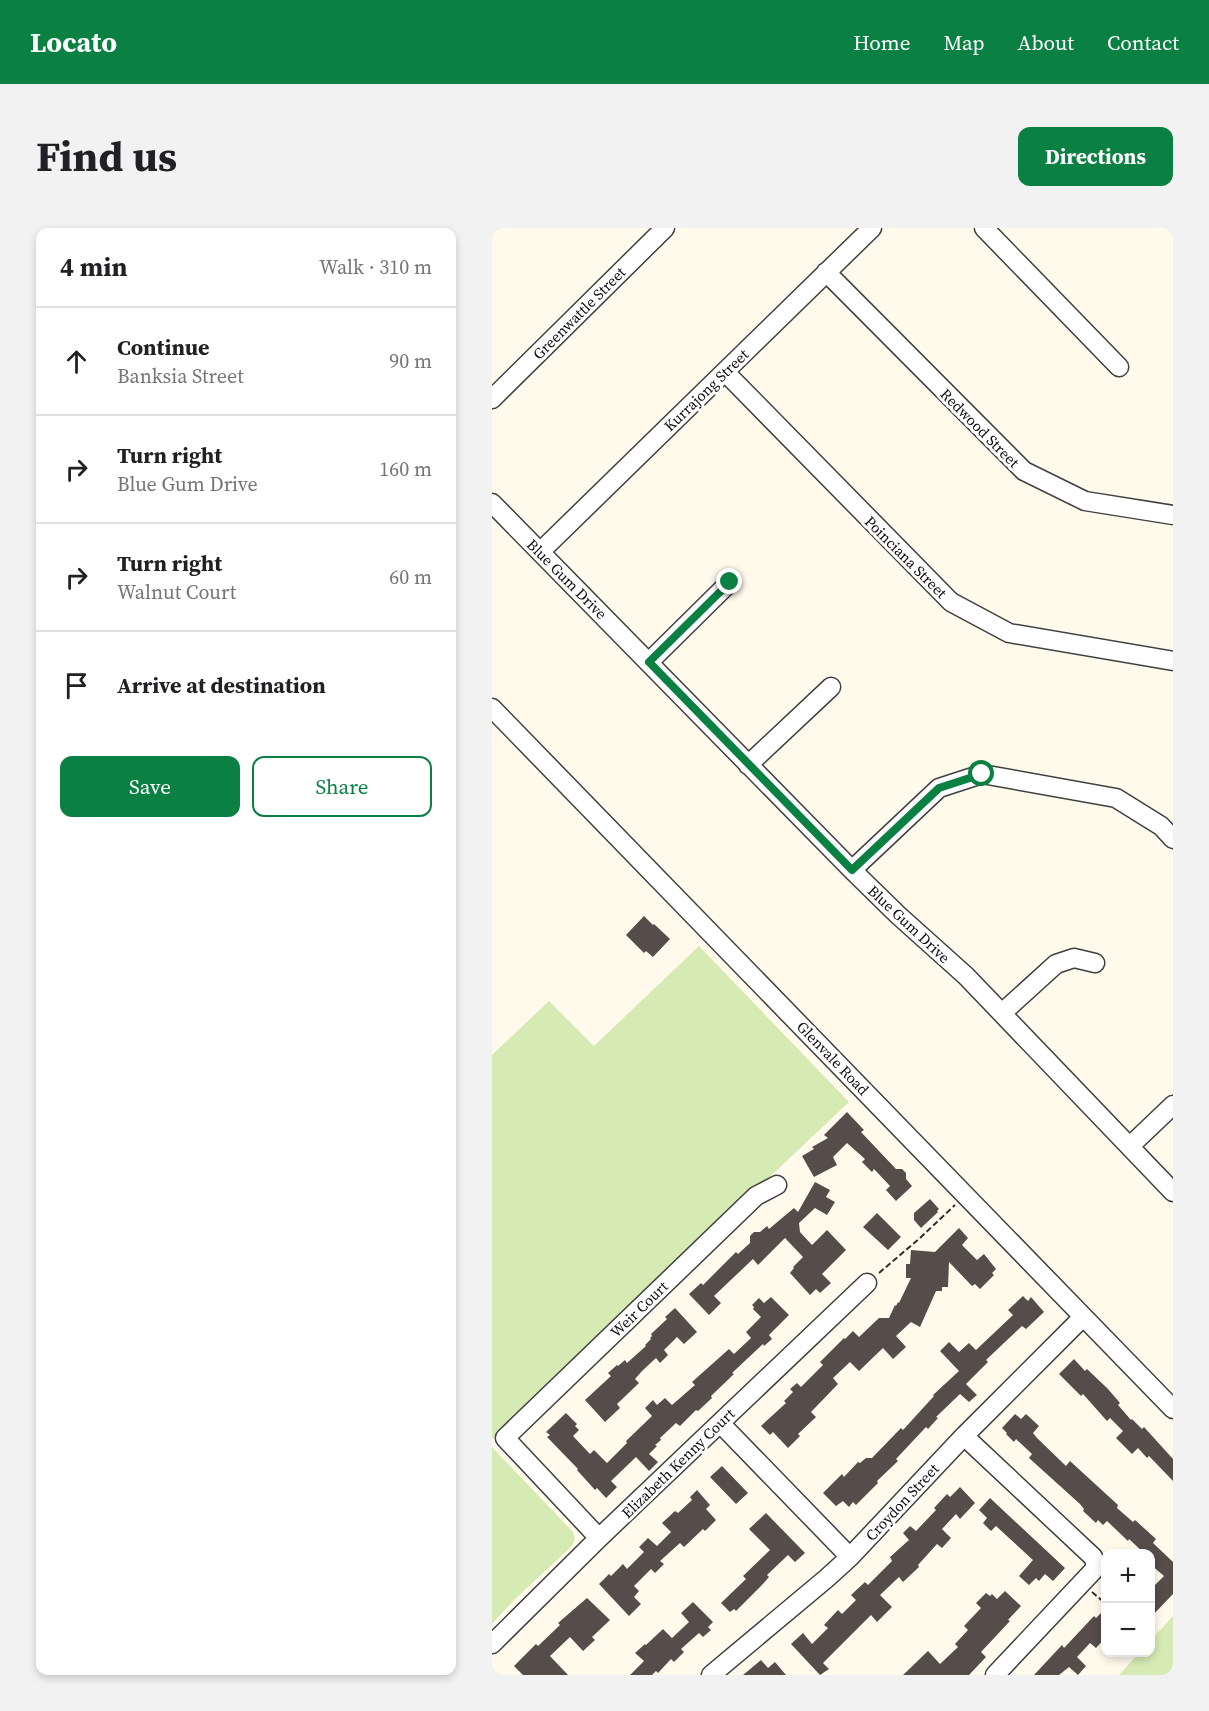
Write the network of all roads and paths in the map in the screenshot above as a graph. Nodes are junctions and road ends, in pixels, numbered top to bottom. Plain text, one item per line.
1 (665, 228) edge
2 (872, 228) edge
3 (984, 228) edge
4 (826, 272) junction
5 (1119, 367) dead end
6 (725, 372) junction
7 (492, 399) edge
8 (492, 503) edge
9 (1173, 515) edge
10 (540, 552) junction
11 (730, 582) dead end
12 (1173, 661) edge
13 (649, 662) junction
14 (831, 687) dead end
15 (492, 708) edge
16 (748, 765) junction
17 (1173, 839) edge
18 (852, 870) junction
19 (1095, 963) dead end
20 (1002, 1013) junction
21 (1173, 1105) edge
22 (1130, 1146) junction
23 (777, 1185) dead end
24 (1173, 1192) edge
25 (957, 1203) dead end
26 (867, 1283) joint
27 (1083, 1317) junction
28 (1173, 1409) edge
29 (720, 1423) junction
30 (964, 1436) junction
31 (599, 1538) junction
32 (850, 1557) junction
33 (492, 1644) edge
34 (711, 1675) edge
35 (995, 1675) edge

1 - 7 street, Greenwattle Street
2 - 4 street, Kurrajong Street
3 - 5 street
4 - 6 street, Kurrajong Street
4 - 9 street, Redwood Street
6 - 10 street, Kurrajong Street
6 - 12 street, Poinciana Street
8 - 10 street, Blue Gum Drive
10 - 13 street, Blue Gum Drive
11 - 13 street
13 - 16 street, Blue Gum Drive
14 - 16 street
15 - 27 street, Glenvale Road
16 - 18 street, Blue Gum Drive
17 - 18 street
18 - 20 street, Blue Gum Drive
19 - 20 street
20 - 22 street, Blue Gum Drive
21 - 22 street
22 - 24 street, Blue Gum Drive
23 - 31 street, Weir Court
25 - 26 path
26 - 29 street, Elizabeth Kenny Court
27 - 28 street, Glenvale Road
27 - 30 street, Croydon Street
29 - 31 street, Elizabeth Kenny Court
29 - 32 street
30 - 32 street, Croydon Street
30 - 35 street
31 - 33 street, Elizabeth Kenny Court
32 - 34 street, Croydon Street

